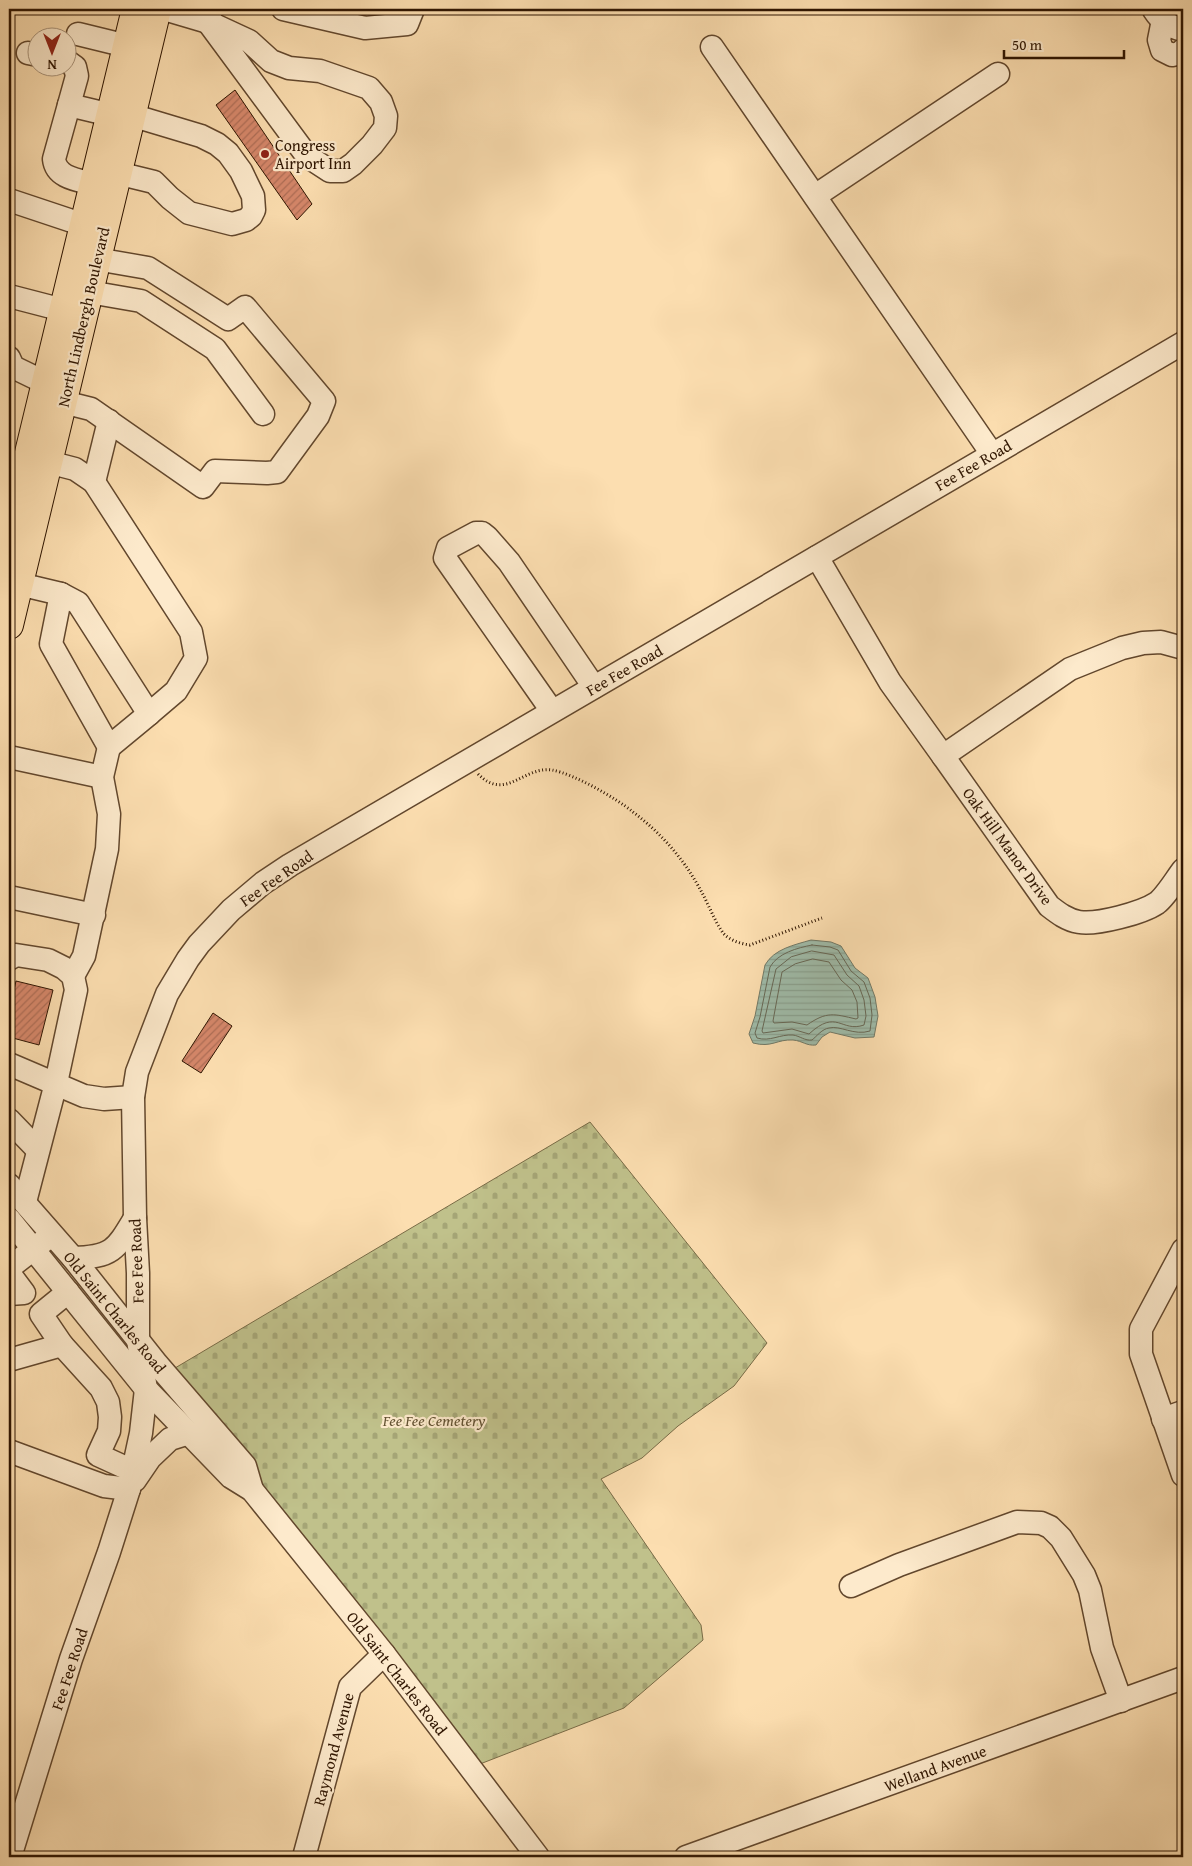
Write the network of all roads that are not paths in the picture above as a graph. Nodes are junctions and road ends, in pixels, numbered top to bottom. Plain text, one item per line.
1 (136, 9) edge
2 (157, 9) edge
3 (164, 9) edge
4 (283, 9) edge
5 (413, 9) edge
6 (210, 15) edge
7 (1168, 21) edge
8 (78, 34) dead end
9 (127, 46) junction
10 (712, 47) dead end
11 (1183, 50) edge
12 (998, 74) dead end
13 (75, 78) edge
14 (69, 105) junction
15 (121, 115) junction
16 (106, 179) junction
17 (815, 196) junction
18 (9, 200) edge
19 (84, 225) junction
20 (96, 259) junction
21 (89, 292) junction
22 (9, 296) edge
23 (63, 310) junction
24 (228, 319) junction
25 (1183, 343) edge
26 (215, 349) junction
27 (9, 358) edge
28 (54, 392) junction
29 (263, 414) dead end
30 (109, 421) junction
31 (992, 454) junction
32 (48, 462) junction
33 (94, 482) junction
34 (9, 536) edge
35 (817, 557) junction
36 (18, 584) junction
37 (60, 594) junction
38 (9, 625) edge
39 (1183, 648) edge
40 (594, 687) junction
41 (552, 711) junction
42 (149, 714) junction
43 (109, 747) junction
44 (943, 756) junction
45 (9, 757) edge
46 (102, 777) junction
47 (1183, 870) edge
48 (9, 897) edge
49 (94, 915) junction
50 (9, 959) edge
51 (73, 976) junction
52 (9, 1064) edge
53 (56, 1083) junction
54 (133, 1097) junction
55 (9, 1120) edge
56 (38, 1150) junction
57 (9, 1185) edge
58 (25, 1202) junction
59 (134, 1218) junction
60 (9, 1219) edge
61 (52, 1235) junction
62 (34, 1249) junction
63 (1183, 1250) edge
64 (73, 1258) junction
65 (9, 1268) edge
66 (9, 1273) edge
67 (68, 1292) junction
68 (16, 1294) edge
69 (41, 1314) junction
70 (138, 1340) junction
71 (62, 1345) junction
72 (9, 1360) edge
73 (146, 1389) junction
74 (1173, 1416) edge
75 (189, 1433) junction
76 (9, 1451) edge
77 (1183, 1475) edge
78 (131, 1480) junction
79 (252, 1490) junction
80 (851, 1586) dead end
81 (384, 1654) junction
82 (1183, 1678) edge
83 (1121, 1701) junction
84 (10, 1857) edge
85 (304, 1857) edge
86 (538, 1857) edge
87 (686, 1857) edge

1 - 9 highway, North Lindbergh Boulevard
2 - 15 highway, North Lindbergh Boulevard
3 - 6 street
4 - 5 street
6 - 6 street
7 - 11 street
8 - 9 street
9 - 15 highway, North Lindbergh Boulevard
10 - 17 street
12 - 17 street
13 - 14 street
14 - 15 street
14 - 16 street
15 - 16 highway, North Lindbergh Boulevard
15 - 16 street
16 - 19 highway, North Lindbergh Boulevard
16 - 20 highway, North Lindbergh Boulevard
17 - 31 street
18 - 19 street
19 - 23 highway, North Lindbergh Boulevard
20 - 21 highway, North Lindbergh Boulevard
20 - 24 street
21 - 26 street
21 - 28 highway, North Lindbergh Boulevard
22 - 23 street
23 - 28 highway, North Lindbergh Boulevard
24 - 26 street
24 - 30 street
25 - 31 street, Fee Fee Road
26 - 29 street
27 - 28 street
28 - 30 street
28 - 32 highway, North Lindbergh Boulevard
28 - 34 highway, North Lindbergh Boulevard
30 - 33 street
31 - 35 street, Fee Fee Road
32 - 33 street
32 - 36 highway, North Lindbergh Boulevard
33 - 42 street
35 - 40 street, Fee Fee Road
35 - 44 street, Oak Hill Manor Drive
36 - 37 street
36 - 38 highway, North Lindbergh Boulevard
37 - 42 street
37 - 43 street
39 - 44 street
40 - 41 street, Fee Fee Road
40 - 41 street
41 - 54 street, Fee Fee Road
42 - 43 street
43 - 46 street
44 - 47 street, Oak Hill Manor Drive
45 - 46 street
46 - 49 street
48 - 49 street
49 - 51 street
50 - 51 street
51 - 53 street
52 - 53 street
53 - 54 street
53 - 56 street
54 - 59 street, Fee Fee Road
55 - 56 street
56 - 58 street
57 - 58 street, Old Saint Charles Road
58 - 61 street, Old Saint Charles Road
59 - 64 street
59 - 70 street, Fee Fee Road
60 - 62 street, Old Saint Charles Road
61 - 62 street
61 - 64 street, Old Saint Charles Road
62 - 65 street
62 - 67 street, Old Saint Charles Road
63 - 74 street
64 - 70 street, Old Saint Charles Road
66 - 68 street
67 - 69 street
67 - 73 street, Old Saint Charles Road
68 - 69 street
69 - 71 street
70 - 73 street, Fee Fee Road
70 - 79 street, Old Saint Charles Road
71 - 72 street
71 - 78 street
73 - 75 street, Old Saint Charles Road
73 - 78 street, Fee Fee Road
74 - 77 street
75 - 78 street
75 - 79 street, Old Saint Charles Road
76 - 78 street
78 - 84 street, Fee Fee Road
79 - 81 street, Old Saint Charles Road
80 - 83 street
81 - 85 street, Raymond Avenue
81 - 86 street, Old Saint Charles Road
82 - 83 street, Welland Avenue
83 - 87 street, Welland Avenue

